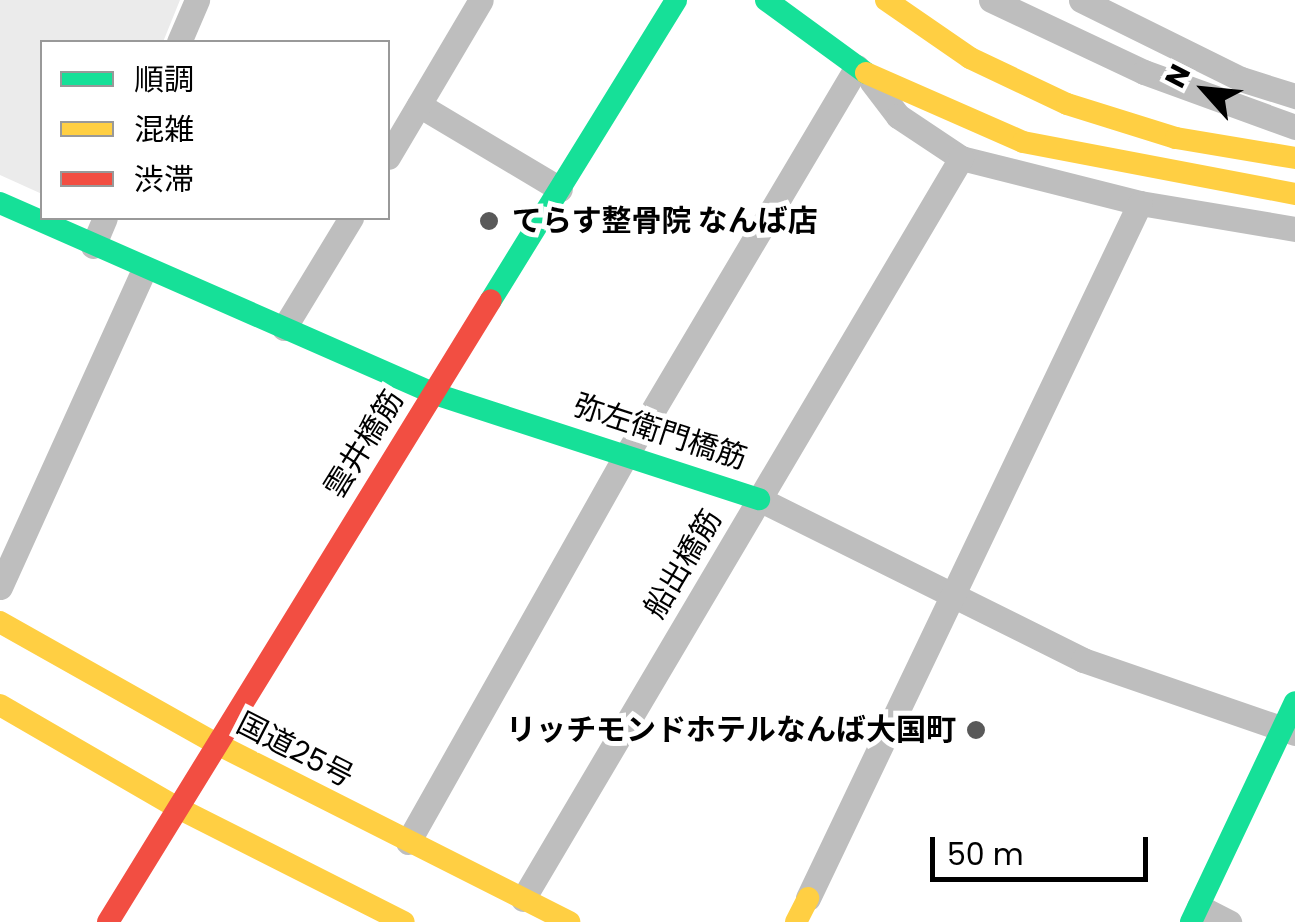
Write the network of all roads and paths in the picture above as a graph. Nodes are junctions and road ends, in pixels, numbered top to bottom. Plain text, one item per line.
1 (197, 0) edge
2 (482, 0) edge
3 (676, 0) edge
4 (766, 0) edge
5 (886, 0) edge
6 (991, 0) edge
7 (1081, 0) edge
8 (180, 40) edge
9 (861, 70) junction
10 (1295, 96) edge
11 (419, 105) junction
12 (1295, 127) edge
13 (390, 154) edge
14 (960, 158) junction
15 (1295, 158) edge
16 (560, 189) junction
17 (1295, 194) edge
18 (0, 203) edge
19 (1140, 203) junction
20 (104, 220) edge
21 (350, 220) edge
22 (1295, 228) edge
23 (93, 246) junction
24 (145, 268) junction
25 (284, 328) junction
26 (431, 392) junction
27 (627, 454) junction
28 (759, 499) junction
29 (0, 587) edge
30 (953, 596) junction
31 (0, 622) edge
32 (1295, 702) edge
33 (0, 706) edge
34 (1290, 731) edge
35 (215, 743) junction
36 (176, 807) junction
37 (408, 842) junction
38 (808, 898) joint
39 (523, 899) junction
40 (1195, 914) edge
41 (108, 922) edge
42 (404, 922) edge
43 (569, 922) edge
44 (796, 922) edge
45 (1229, 922) edge

1 - 8 street
2 - 11 street
3 - 16 main road, 雲井橋筋
4 - 9 main road
5 - 15 main road
6 - 12 street
7 - 10 street
9 - 14 street
9 - 17 main road
9 - 27 street
11 - 13 street
11 - 16 street
14 - 19 street
14 - 28 street, 船出橋筋
16 - 26 main road, 雲井橋筋
18 - 23 main road, 弥左衛門橋筋
19 - 22 street
19 - 30 street
20 - 23 street
21 - 25 street
23 - 24 main road, 弥左衛門橋筋
24 - 25 main road, 弥左衛門橋筋
24 - 29 street
25 - 26 main road, 弥左衛門橋筋
26 - 27 main road, 弥左衛門橋筋
26 - 35 main road, 雲井橋筋
27 - 28 main road, 弥左衛門橋筋
27 - 37 street
28 - 30 street, 弥左衛門橋筋
28 - 39 street, 船出橋筋
30 - 34 street, 弥左衛門橋筋
30 - 38 street
31 - 35 main road, 国道25号
32 - 34 main road
33 - 36 main road
34 - 40 main road
35 - 36 main road, 雲井橋筋
35 - 37 main road, 国道25号
36 - 41 main road, 雲井橋筋
36 - 42 main road
37 - 39 main road, 国道25号
38 - 44 main road
39 - 43 main road, 国道25号
40 - 45 street

